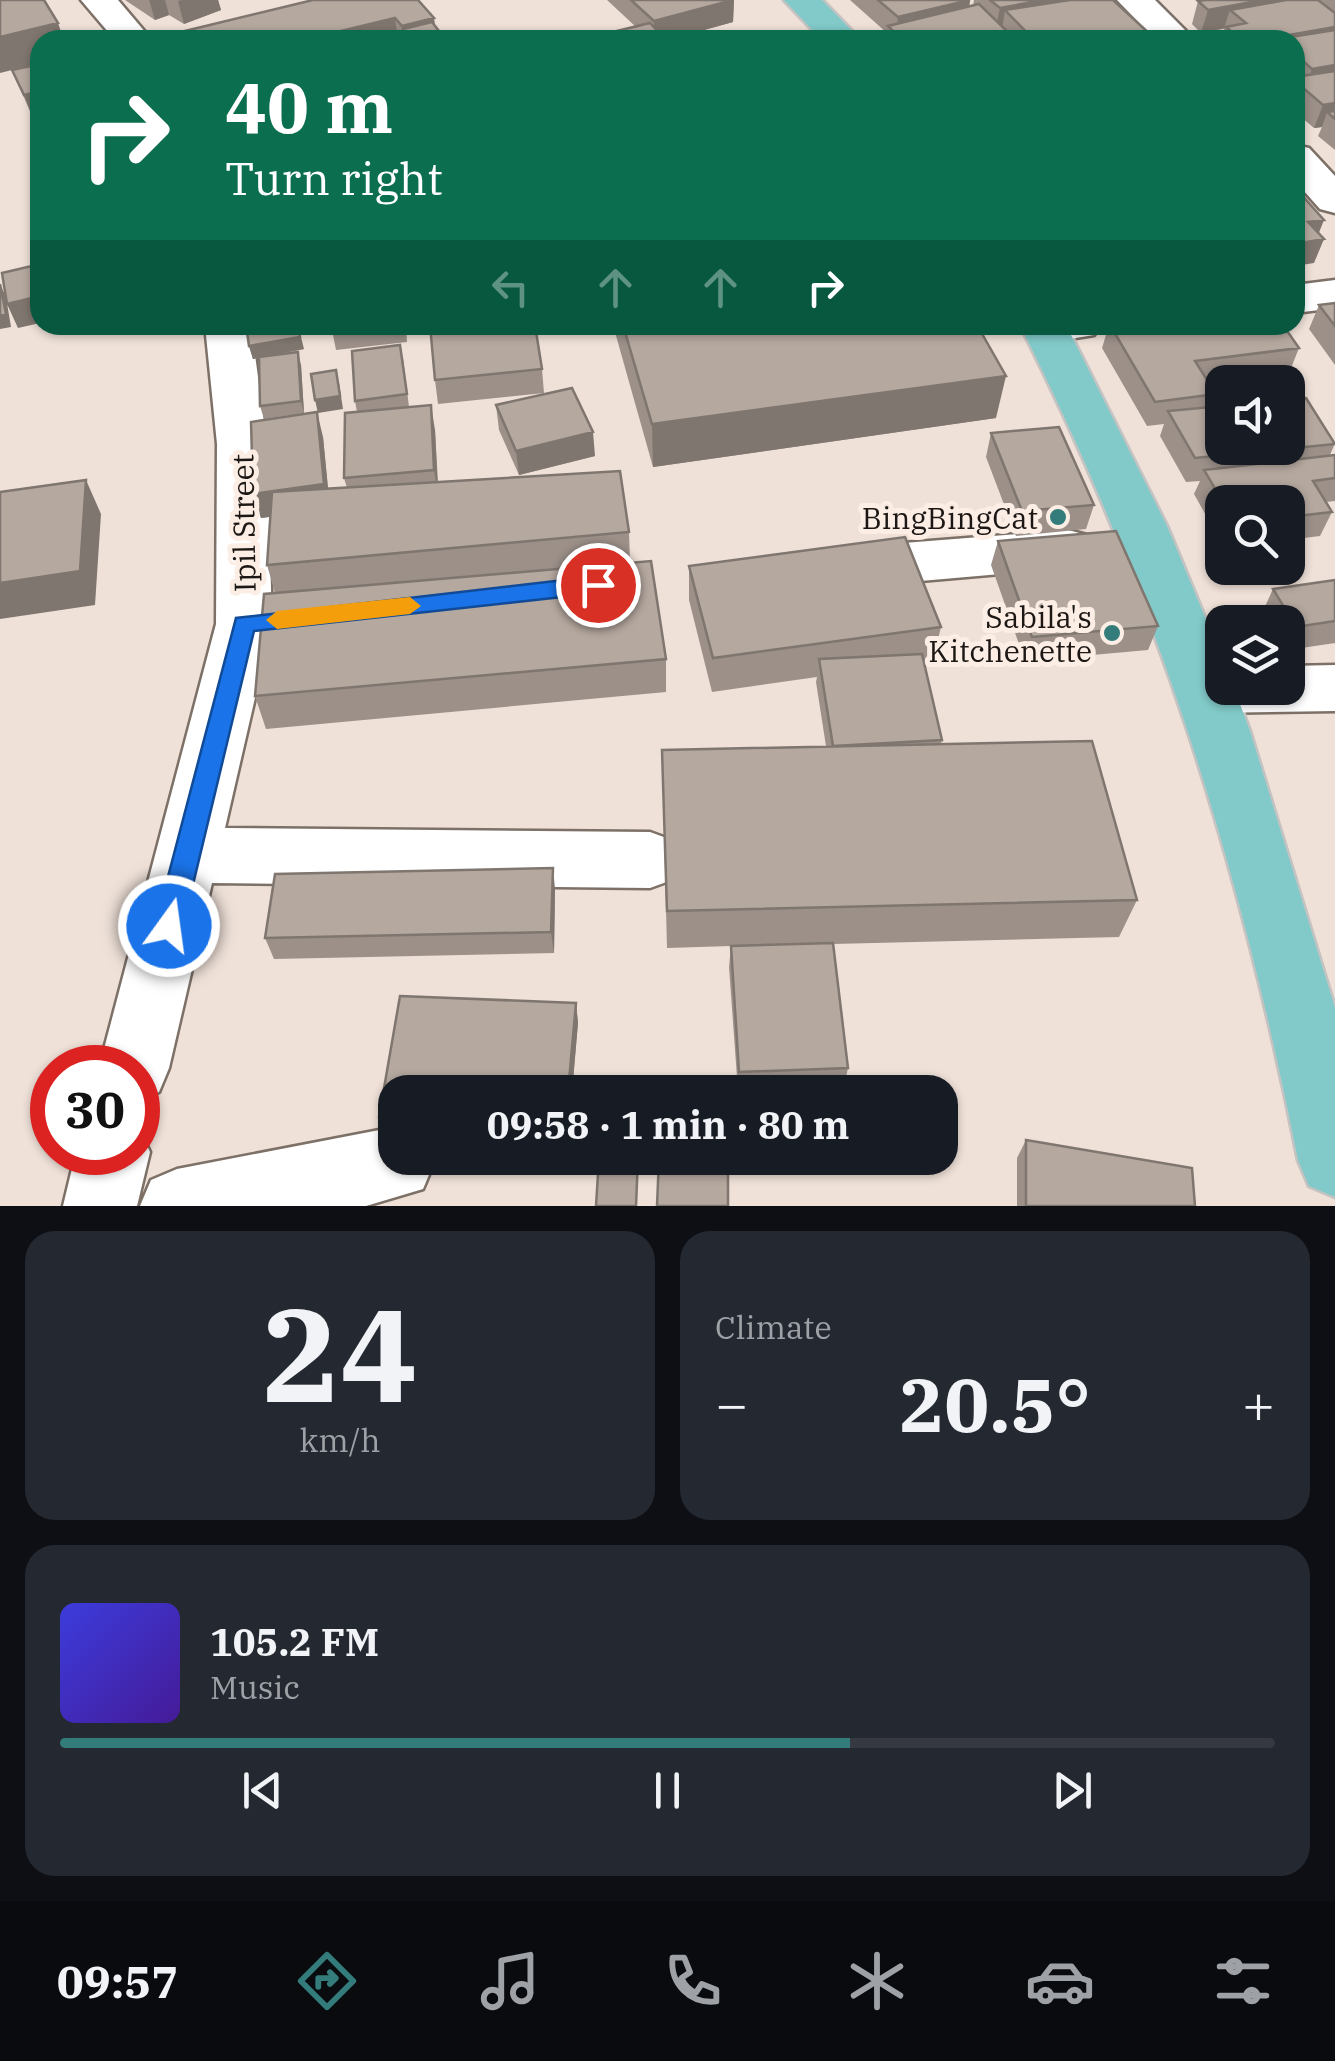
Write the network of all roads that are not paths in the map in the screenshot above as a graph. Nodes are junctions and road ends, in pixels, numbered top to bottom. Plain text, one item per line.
1 (99, 0) edge
2 (802, 0) edge
3 (1135, 0) edge
4 (125, 30) edge
5 (833, 30) edge
6 (1166, 30) edge
7 (1305, 168) edge
8 (1335, 200) edge
9 (1335, 294) edge
10 (1305, 298) edge
11 (229, 335) edge
12 (1059, 335) edge
13 (1152, 542) junction
14 (812, 570) edge
15 (1205, 680) edge
16 (1305, 688) edge
17 (1335, 688) edge
18 (1214, 705) edge
19 (186, 855) junction
20 (650, 860) dead end
21 (140, 1045) edge
22 (1335, 1160) edge
23 (378, 1167) edge
24 (107, 1175) edge
25 (100, 1206) edge
26 (177, 1206) edge

1 - 4 street
2 - 5 main road
3 - 6 street
7 - 8 street
9 - 10 street
11 - 19 street, Ipil Street
12 - 13 main road
13 - 14 street
13 - 15 main road
16 - 17 street
18 - 22 main road
19 - 20 street
19 - 21 street, Ipil Street
23 - 26 street
24 - 25 street

